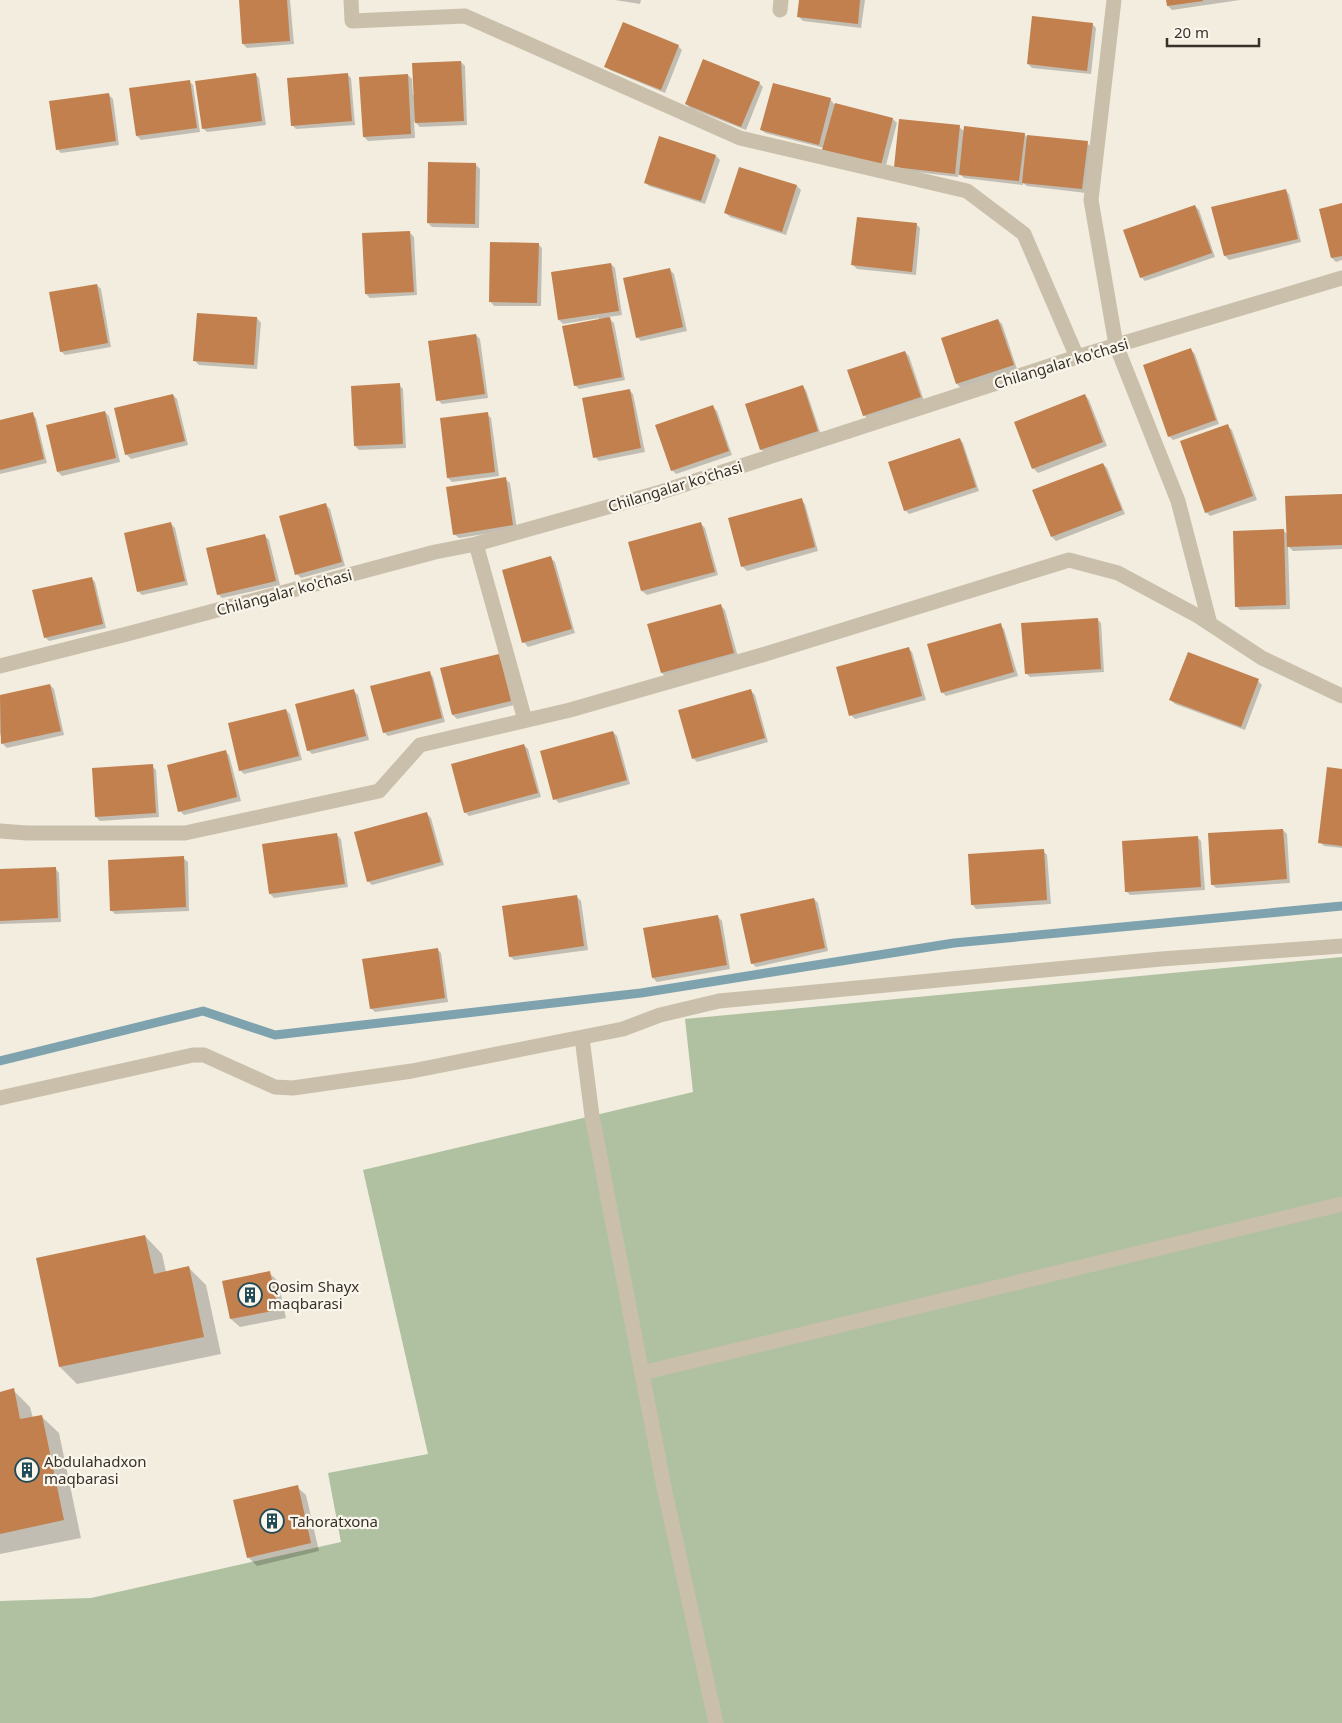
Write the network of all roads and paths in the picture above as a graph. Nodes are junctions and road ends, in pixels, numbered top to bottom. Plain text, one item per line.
1 (351, 0) edge
2 (1114, 0) edge
3 (1342, 278) edge
4 (1116, 345) junction
5 (1077, 357) junction
6 (476, 544) junction
7 (1210, 624) junction
8 (0, 666) edge
9 (1342, 696) edge
10 (525, 720) junction
11 (0, 831) edge
12 (1342, 946) edge
13 (582, 1038) junction
14 (0, 1098) edge
15 (1342, 1204) edge
16 (642, 1373) junction
17 (716, 1723) edge

1 - 5 street
2 - 4 street
3 - 4 street, Chilangalar ko'chasi
4 - 5 street, Chilangalar ko'chasi
4 - 7 street
5 - 6 street, Chilangalar ko'chasi
6 - 8 street, Chilangalar ko'chasi
6 - 10 street
7 - 9 street
7 - 10 street
10 - 11 street
12 - 13 street
13 - 14 street
13 - 16 street
15 - 16 street
16 - 17 street

